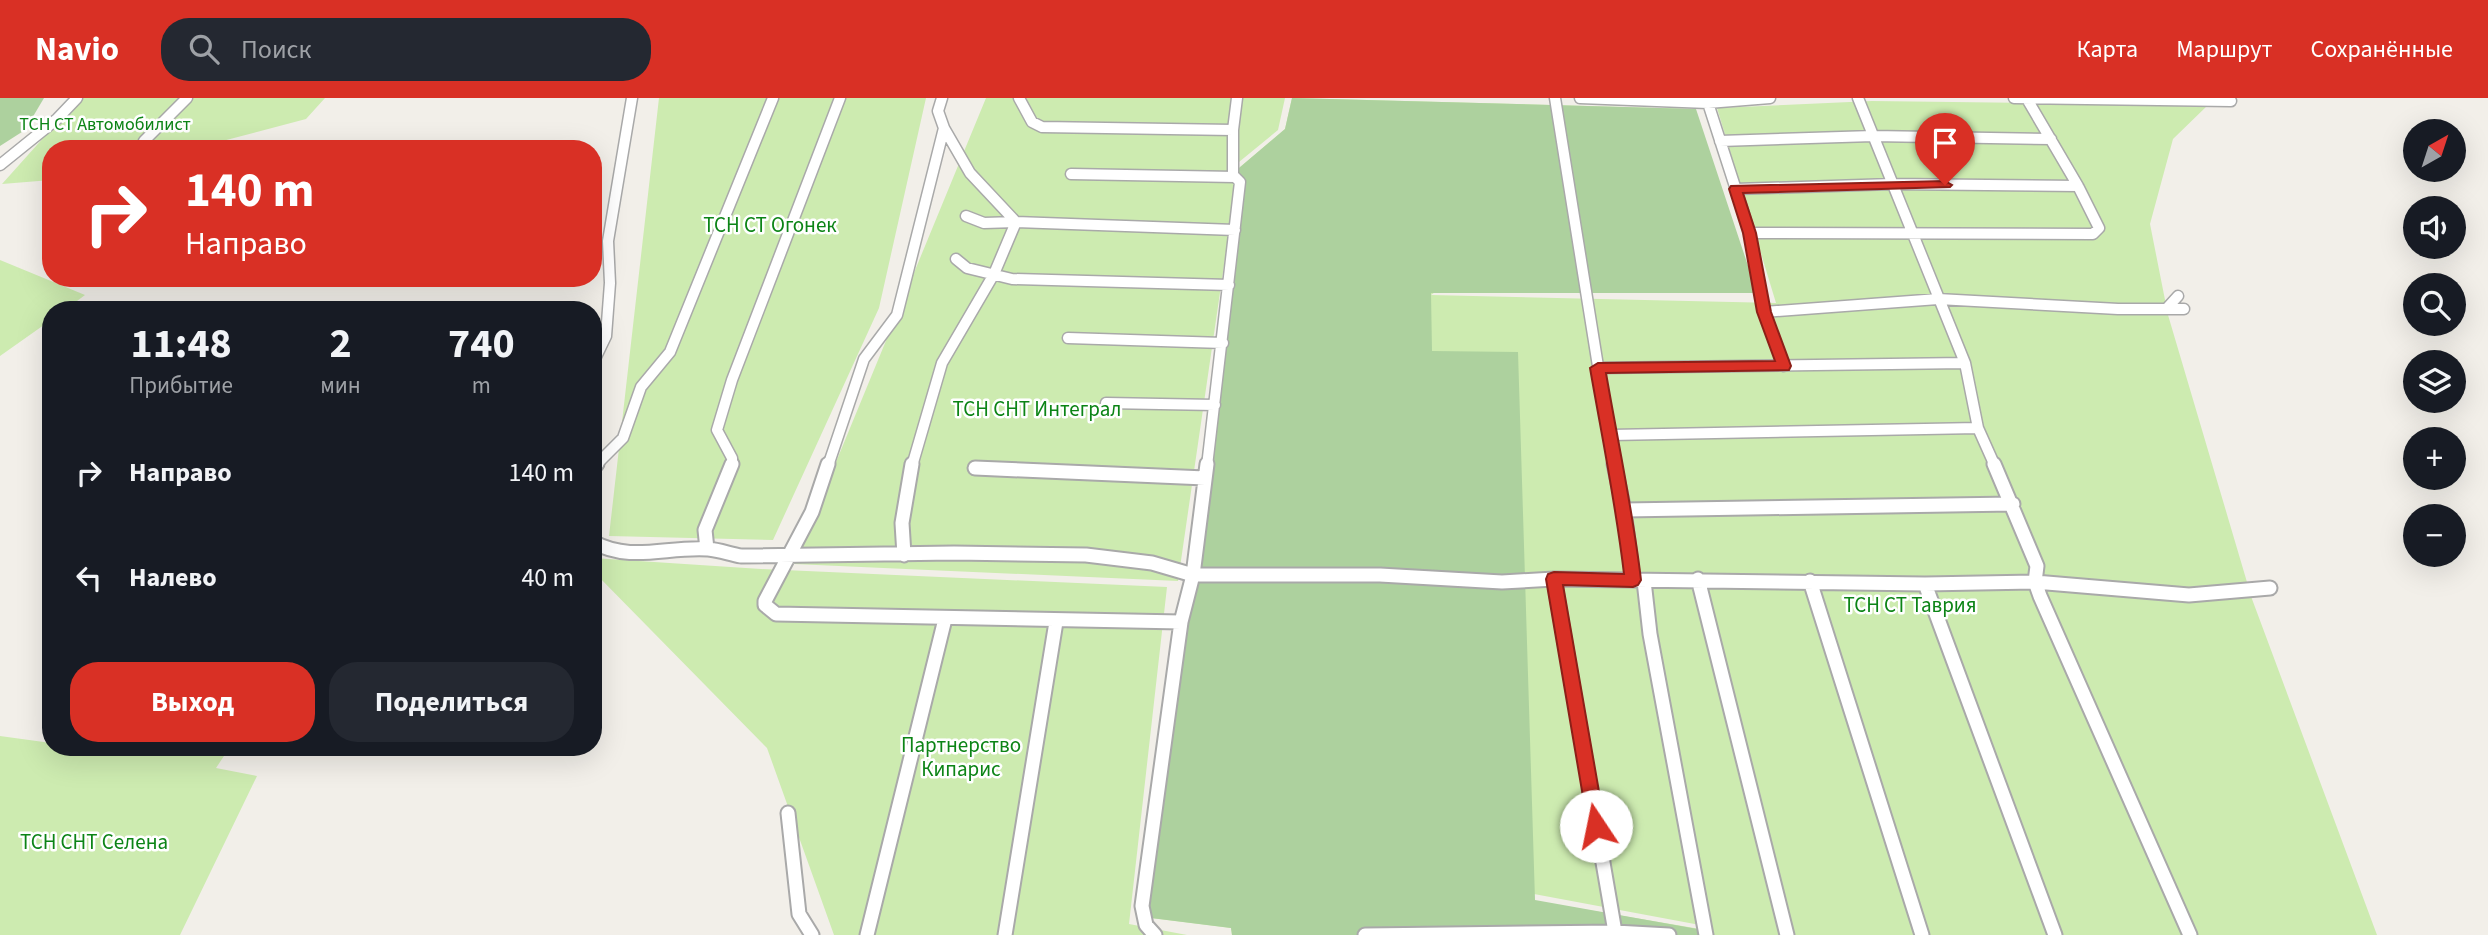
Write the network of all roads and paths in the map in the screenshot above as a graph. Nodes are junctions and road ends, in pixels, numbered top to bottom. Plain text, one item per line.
1 (77, 98) edge
2 (187, 98) edge
3 (632, 98) edge
4 (773, 98) edge
5 (840, 98) edge
6 (942, 98) edge
7 (1019, 98) edge
8 (1237, 98) edge
9 (1555, 98) edge
10 (1580, 98) edge
11 (1770, 98) edge
12 (1858, 98) edge
13 (2014, 98) edge
14 (2027, 99) edge
15 (2231, 101) dead end
16 (1708, 103) junction
17 (944, 128) junction
18 (1233, 130) junction
19 (1873, 136) junction
20 (2051, 139) junction
21 (146, 140) edge
22 (1720, 141) junction
23 (0, 165) edge
24 (1071, 174) dead end
25 (1235, 177) junction
26 (1892, 184) junction
27 (2078, 186) junction
28 (1736, 189) junction
29 (966, 216) dead end
30 (1016, 222) junction
31 (1235, 230) junction
32 (1750, 233) junction
33 (1912, 233) junction
34 (956, 259) dead end
35 (994, 274) junction
36 (1229, 285) junction
37 (2178, 296) dead end
38 (1938, 299) junction
39 (2168, 307) junction
40 (2184, 309) dead end
41 (1764, 312) junction
42 (1068, 338) dead end
43 (1223, 342) junction
44 (602, 344) edge
45 (1965, 363) junction
46 (1784, 366) junction
47 (1598, 368) junction
48 (1106, 403) dead end
49 (1215, 405) junction
50 (1978, 428) junction
51 (1611, 435) junction
52 (602, 459) edge
53 (975, 468) dead end
54 (1205, 478) junction
55 (2013, 504) junction
56 (1625, 510) junction
57 (602, 549) edge
58 (707, 549) junction
59 (788, 555) junction
60 (904, 555) junction
61 (1193, 575) junction
62 (1554, 579) junction
63 (1698, 579) junction
64 (1638, 581) junction
65 (1810, 581) junction
66 (2035, 582) junction
67 (1925, 584) junction
68 (2270, 588) dead end
69 (945, 619) junction
70 (1056, 622) junction
71 (1181, 622) junction
72 (788, 813) dead end
73 (1615, 932) junction
74 (812, 935) edge
75 (867, 935) edge
76 (1005, 935) edge
77 (1155, 935) edge
78 (1365, 935) edge
79 (1669, 935) edge
80 (1706, 935) edge
81 (1787, 935) edge
82 (1922, 935) edge
83 (2055, 935) edge
84 (2190, 935) edge

1 - 23 street
2 - 21 street
3 - 44 street
4 - 52 street
5 - 58 street
6 - 17 street
7 - 18 street
8 - 18 street
9 - 47 street
10 - 16 street
11 - 16 street
12 - 19 street
13 - 14 street
14 - 15 street
14 - 20 street
16 - 22 street
17 - 30 street
17 - 59 street
18 - 25 street
19 - 20 street
19 - 22 street
19 - 26 street
20 - 27 street
22 - 28 street
24 - 25 street
25 - 31 street
26 - 27 street
26 - 28 street
26 - 33 street
27 - 33 street
28 - 32 street
29 - 30 street
30 - 31 street
30 - 35 street
31 - 36 street
32 - 33 street
32 - 41 street
33 - 38 street
34 - 35 street
35 - 36 street
35 - 60 street
36 - 43 street
37 - 39 street
38 - 39 street
38 - 41 street
38 - 45 street
39 - 40 street
41 - 46 street
42 - 43 street
43 - 49 street
45 - 46 street
45 - 50 street
46 - 47 street
47 - 51 street
48 - 49 street
49 - 54 street
50 - 51 street
50 - 55 street
51 - 56 street
53 - 54 street
54 - 61 street
55 - 56 street
55 - 66 street
56 - 64 street
57 - 58 street
58 - 59 street
59 - 60 street
59 - 69 street
60 - 61 street
61 - 62 street
61 - 71 street
62 - 64 street
62 - 73 street
63 - 64 street
63 - 65 street
63 - 81 street
64 - 80 street
65 - 67 street
65 - 82 street
66 - 67 street
66 - 68 street
66 - 84 street
67 - 83 street
69 - 70 street
69 - 75 street
70 - 71 street
70 - 76 street
71 - 77 street
72 - 74 street
73 - 78 street
73 - 79 street

